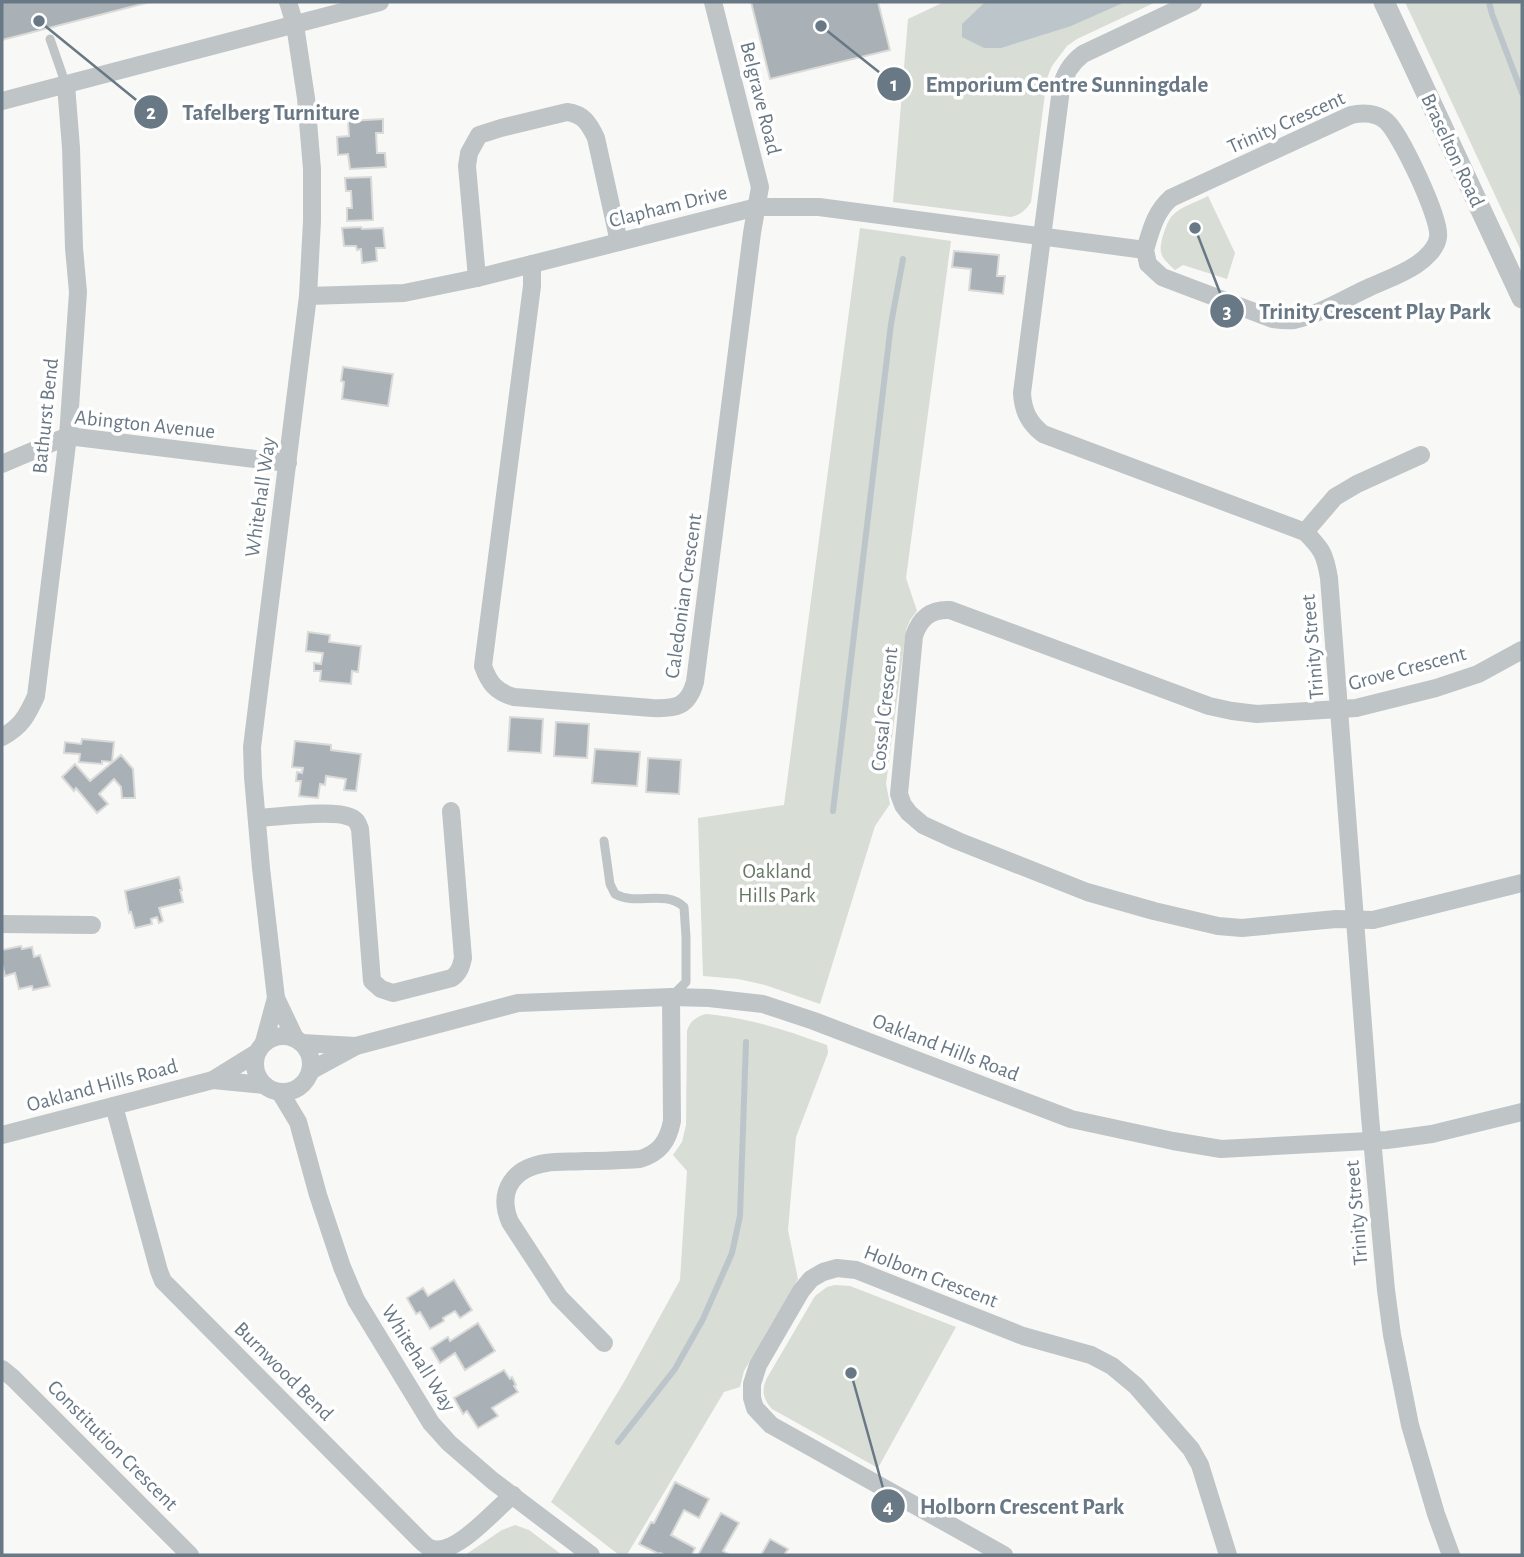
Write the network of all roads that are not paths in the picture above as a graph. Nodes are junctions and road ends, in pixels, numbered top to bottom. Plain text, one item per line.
1 (288, 2) edge
2 (380, 2) edge
3 (713, 2) edge
4 (1193, 2) edge
5 (1384, 2) edge
6 (295, 24) junction
7 (50, 39) dead end
8 (66, 85) junction
9 (2, 100) edge
10 (757, 207) junction
11 (1043, 236) junction
12 (619, 242) junction
13 (1144, 250) junction
14 (532, 264) junction
15 (477, 278) junction
16 (308, 296) junction
17 (1522, 298) edge
18 (68, 436) junction
19 (1421, 455) dead end
20 (288, 463) junction
21 (2, 464) edge
22 (1305, 532) junction
23 (1522, 650) edge
24 (1339, 708) junction
25 (2, 737) edge
26 (451, 811) dead end
27 (257, 818) junction
28 (604, 841) dead end
29 (1522, 883) edge
30 (1356, 920) junction
31 (2, 924) edge
32 (92, 925) dead end
33 (275, 998) junction
34 (671, 998) junction
35 (299, 1040) junction
36 (356, 1045) junction
37 (260, 1048) junction
38 (305, 1078) junction
39 (213, 1080) junction
40 (272, 1089) junction
41 (114, 1106) junction
42 (1522, 1112) edge
43 (298, 1122) junction
44 (2, 1135) edge
45 (1372, 1140) junction
46 (604, 1343) dead end
47 (2, 1369) edge
48 (513, 1495) junction
49 (190, 1555) edge
50 (591, 1555) edge
51 (1004, 1555) edge
52 (1228, 1555) edge
53 (1451, 1555) edge

1 - 6 street, Whitehall Way
2 - 6 street
3 - 10 street, Belgrave Road
4 - 11 street
5 - 17 street, Braselton Road
6 - 8 street
6 - 16 street, Whitehall Way
7 - 8 lane
8 - 9 street
8 - 18 street, Bathurst Bend
10 - 11 street, Clapham Drive
10 - 12 street, Clapham Drive
10 - 14 street, Caledonian Crescent
11 - 13 street
11 - 22 street
12 - 14 street, Clapham Drive
12 - 15 street
13 - 13 street, Trinity Crescent
14 - 15 street, Clapham Drive
15 - 16 street, Clapham Drive
16 - 20 street, Whitehall Way
18 - 20 street, Abington Avenue
18 - 21 street, Abington Avenue
18 - 25 street, Bathurst Bend
19 - 22 street
20 - 27 street, Whitehall Way
22 - 24 street, Trinity Street
23 - 24 street, Grove Crescent
24 - 30 street, Trinity Street
24 - 30 street, Cossal Crescent
26 - 27 street
27 - 33 street, Whitehall Way
28 - 34 lane
29 - 30 street
30 - 45 street, Trinity Street
31 - 32 street
33 - 35 street, Whitehall Way
33 - 37 street, Whitehall Way
34 - 36 street, Oakland Hills Road
34 - 45 street, Oakland Hills Road
34 - 46 street
35 - 36 street, Oakland Hills Road
35 - 37 street
35 - 38 street
36 - 38 street, Oakland Hills Road
37 - 39 street, Oakland Hills Road
37 - 40 street
38 - 40 street
38 - 43 street, Whitehall Way
39 - 40 street, Oakland Hills Road
39 - 41 street, Oakland Hills Road
40 - 43 street, Whitehall Way
41 - 44 street, Oakland Hills Road
41 - 48 street, Burnwood Bend
42 - 45 street, Oakland Hills Road
43 - 48 street, Whitehall Way
45 - 53 street, Trinity Street
47 - 49 street, Constitution Crescent
48 - 50 street, Whitehall Way
51 - 52 street, Holborn Crescent

